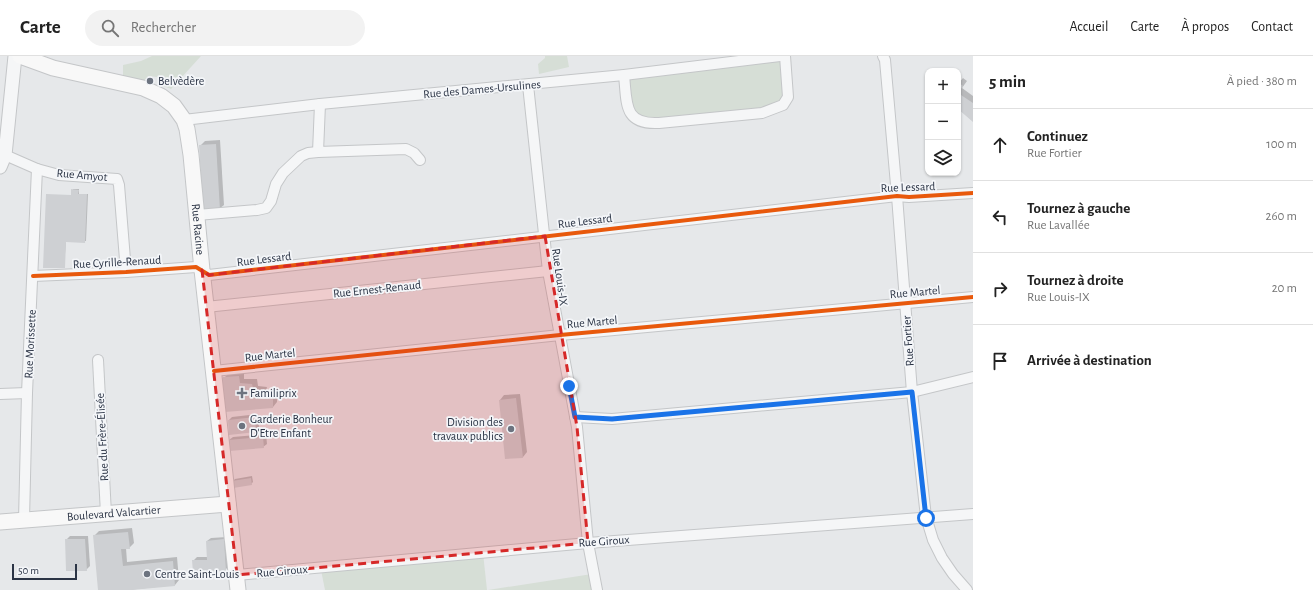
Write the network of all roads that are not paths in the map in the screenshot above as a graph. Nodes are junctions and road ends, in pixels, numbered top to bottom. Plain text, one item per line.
1 (15, 56) edge
2 (20, 56) edge
3 (780, 56) edge
4 (785, 56) edge
5 (883, 56) edge
6 (624, 75) junction
7 (528, 85) junction
8 (320, 104) junction
9 (184, 120) junction
10 (318, 152) junction
11 (5, 155) junction
12 (420, 160) dead end
13 (0, 167) edge
14 (37, 169) junction
15 (973, 193) edge
16 (897, 196) junction
17 (197, 215) junction
18 (545, 236) junction
19 (202, 270) junction
20 (548, 271) junction
21 (126, 272) junction
22 (33, 276) junction
23 (973, 297) edge
24 (906, 303) junction
25 (206, 307) junction
26 (560, 335) junction
27 (98, 360) dead end
28 (214, 371) junction
29 (973, 377) edge
30 (912, 392) junction
31 (27, 393) junction
32 (0, 394) edge
33 (575, 417) junction
34 (228, 504) junction
35 (106, 514) junction
36 (973, 514) edge
37 (926, 518) junction
38 (24, 520) junction
39 (0, 522) edge
40 (588, 543) junction
41 (237, 583) edge
42 (597, 590) edge
43 (967, 590) edge

1 - 11 street
2 - 9 main road, Rue Racine
3 - 6 street, Rue des Dames-Ursulines
4 - 6 street
5 - 16 street, Rue Fortier
6 - 7 street, Rue des Dames-Ursulines
7 - 8 street, Rue des Dames-Ursulines
7 - 18 street, Rue Louis-IX
8 - 9 street, Rue des Dames-Ursulines
8 - 10 street
9 - 17 main road, Rue Racine
10 - 12 street
10 - 17 street
11 - 13 street
11 - 14 street, Rue Amyot
14 - 21 street, Rue Amyot
14 - 22 street, Rue Morissette
15 - 16 street, Rue Lessard
16 - 18 street, Rue Lessard
16 - 24 street, Rue Fortier
17 - 19 main road, Rue Racine
18 - 19 street, Rue Lessard
18 - 20 street, Rue Louis-IX
19 - 21 street, Rue Cyrille-Renaud
19 - 25 main road, Rue Racine
20 - 25 street, Rue Ernest-Renaud
20 - 26 street, Rue Louis-IX
21 - 22 street, Rue Cyrille-Renaud
22 - 31 street, Rue Morissette
23 - 24 street, Rue Martel
24 - 26 street, Rue Martel
24 - 30 street, Rue Fortier
25 - 28 main road, Rue Racine
26 - 28 street, Rue Martel
26 - 33 street, Rue Louis-IX
27 - 35 street, Rue du Frère-Élisée
28 - 34 main road, Rue Racine
29 - 30 street
30 - 33 street
30 - 37 street, Rue Fortier
31 - 32 street
31 - 38 street, Rue Morissette
33 - 40 street, Rue Louis-IX
34 - 35 main road, Boulevard Valcartier
34 - 41 main road, Rue Racine
35 - 38 main road, Boulevard Valcartier
36 - 37 street, Rue Giroux
37 - 40 street, Rue Giroux
37 - 43 street, Rue Fortier
38 - 39 main road, Boulevard Valcartier
40 - 41 street, Rue Giroux
40 - 42 street, Rue Louis-IX

